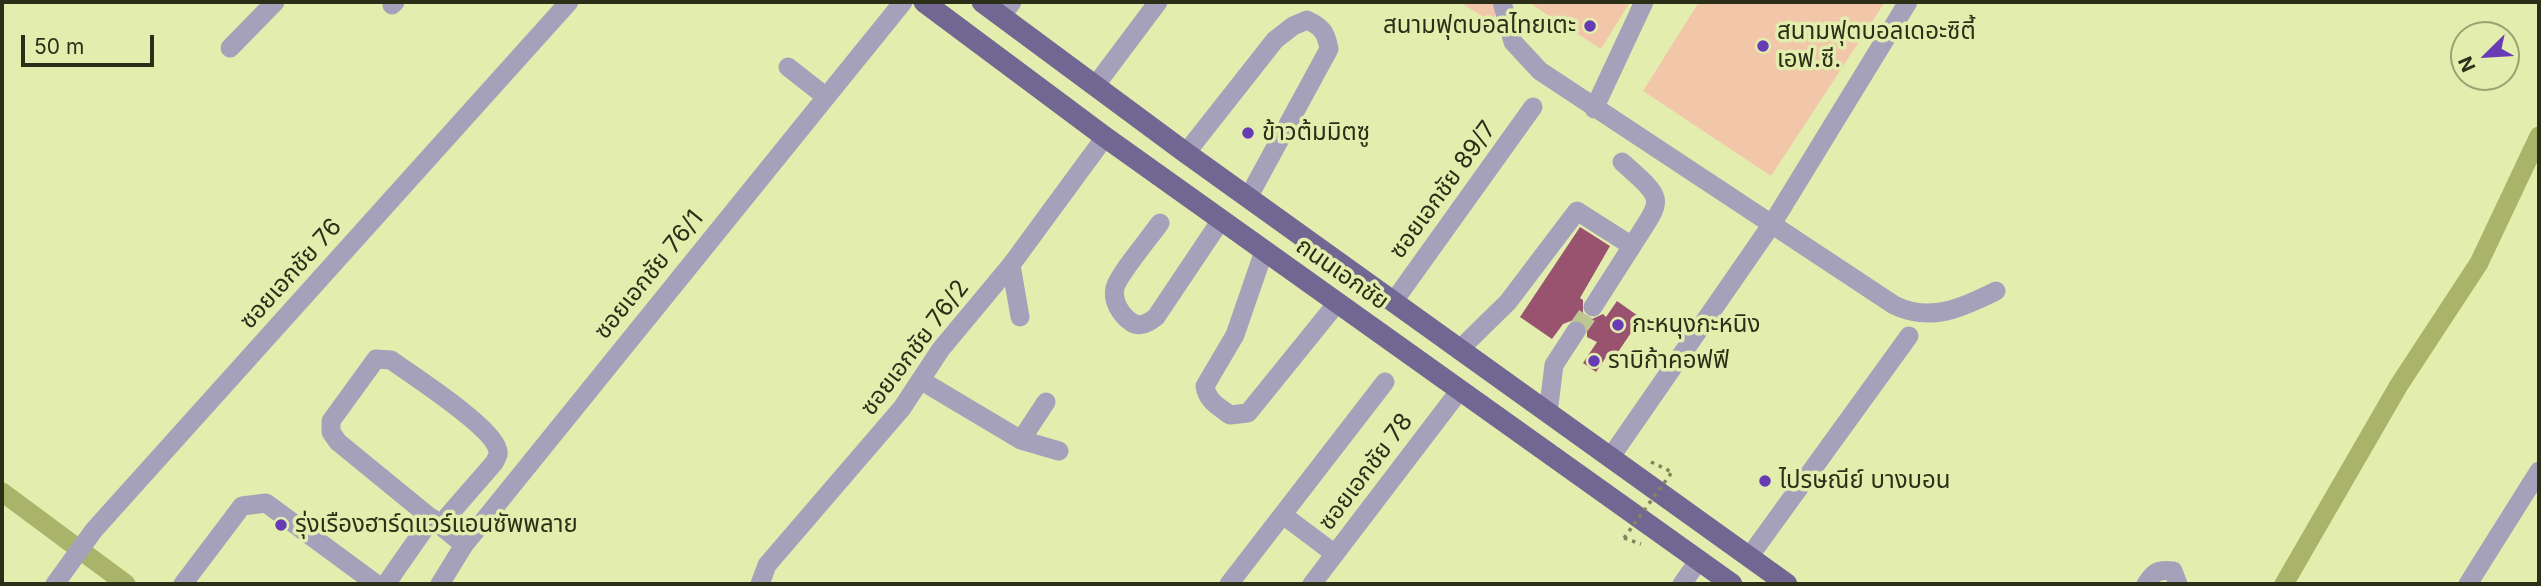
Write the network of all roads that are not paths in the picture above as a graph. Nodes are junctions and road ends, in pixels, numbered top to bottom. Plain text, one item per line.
1 (275, 2) edge
2 (569, 2) edge
3 (903, 2) edge
4 (924, 2) edge
5 (982, 2) edge
6 (1158, 2) edge
7 (1502, 2) edge
8 (1644, 2) edge
9 (1908, 2) edge
10 (1007, 9) edge
11 (230, 48) dead end
12 (789, 67) dead end
13 (1096, 86) junction
14 (825, 96) junction
15 (1533, 107) dead end
16 (1594, 109) junction
17 (1105, 137) junction
18 (1186, 153) junction
19 (1622, 162) dead end
20 (1249, 196) junction
21 (1221, 220) junction
22 (1160, 223) dead end
23 (1772, 225) junction
24 (1632, 246) junction
25 (1264, 251) junction
26 (1011, 265) junction
27 (1996, 291) dead end
28 (1394, 301) junction
29 (1337, 303) junction
30 (1593, 307) tunnel mouth
31 (1020, 317) dead end
32 (1577, 331) tunnel mouth
33 (1909, 336) dead end
34 (1459, 350) junction
35 (922, 380) junction
36 (1385, 382) dead end
37 (1460, 390) junction
38 (1046, 402) dead end
39 (1548, 414) junction
40 (1021, 440) junction
41 (1059, 451) dead end
42 (1610, 458) junction
43 (2539, 471) edge
44 (1283, 515) junction
45 (436, 521) junction
46 (1709, 528) junction
47 (464, 545) junction
48 (1335, 554) junction
49 (1749, 557) junction
50 (1696, 558) junction
51 (2150, 578) edge
52 (55, 584) edge
53 (183, 584) edge
54 (376, 584) edge
55 (386, 584) edge
56 (440, 584) edge
57 (760, 584) edge
58 (1229, 584) edge
59 (1312, 584) edge
60 (1682, 584) edge
61 (1733, 584) edge
62 (1787, 584) edge
63 (2178, 584) edge
64 (2468, 584) edge

1 - 11 street
2 - 52 street, ซอยเอกชัย 76
3 - 14 street, ซอยเอกชัย 76/1
4 - 17 main road, ถนนเอกชัย
5 - 10 main road, ถนนเอกชัย
6 - 13 street
7 - 16 street
8 - 16 street
9 - 23 street
10 - 13 main road, ถนนเอกชัย
12 - 14 street
13 - 18 main road, ถนนเอกชัย
14 - 47 street, ซอยเอกชัย 76/1
15 - 28 street, ซอยเอกชัย 89/7
16 - 23 street
17 - 21 main road, ถนนเอกชัย
17 - 26 street, ซอยเอกชัย 76/2
18 - 20 main road, ถนนเอกชัย
18 - 20 street
19 - 24 street
20 - 28 main road, ถนนเอกชัย
21 - 22 street
21 - 25 main road, ถนนเอกชัย
23 - 27 street
23 - 42 street
24 - 30 street
24 - 34 street
25 - 29 main road, ถนนเอกชัย
25 - 29 street
26 - 31 street
26 - 35 street, ซอยเอกชัย 76/2
28 - 34 main road, ถนนเอกชัย
29 - 37 main road, ถนนเอกชัย
32 - 39 street
33 - 49 street
34 - 39 main road, ถนนเอกชัย
35 - 40 street
35 - 57 street, ซอยเอกชัย 76/2
36 - 44 street
37 - 48 street, ซอยเอกชัย 78
37 - 50 main road, ถนนเอกชัย
38 - 40 street
39 - 42 main road, ถนนเอกชัย
40 - 41 street
42 - 46 main road, ถนนเอกชัย
43 - 64 street
44 - 48 street
44 - 58 street
45 - 45 street
45 - 47 street
45 - 55 street
46 - 49 main road, ถนนเอกชัย
46 - 50 main road
47 - 56 street, ซอยเอกชัย 76/1
48 - 59 street, ซอยเอกชัย 78
49 - 61 main road
49 - 62 main road, ถนนเอกชัย
50 - 60 street
50 - 61 main road, ถนนเอกชัย
51 - 63 street
53 - 54 street

